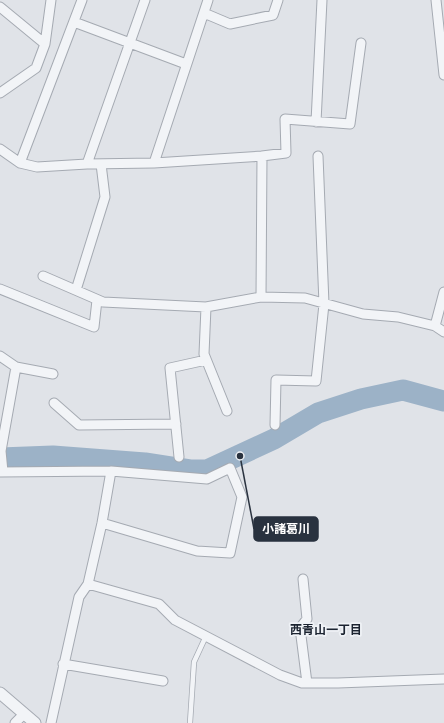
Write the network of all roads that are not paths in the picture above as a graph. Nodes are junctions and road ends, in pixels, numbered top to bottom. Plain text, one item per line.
1 (51, 0) edge
2 (82, 0) edge
3 (145, 0) edge
4 (208, 0) edge
5 (278, 0) edge
6 (322, 0) edge
7 (436, 0) edge
8 (0, 7) edge
9 (204, 13) junction
10 (74, 22) junction
11 (441, 42) edge
12 (130, 43) junction
13 (361, 43) dead end
14 (46, 44) junction
15 (186, 64) junction
16 (444, 76) edge
17 (0, 93) edge
18 (316, 122) junction
19 (0, 149) edge
20 (262, 156) junction
21 (318, 156) dead end
22 (20, 163) junction
23 (154, 163) junction
24 (87, 164) junction
25 (101, 164) junction
26 (43, 276) dead end
27 (0, 289) edge
28 (76, 290) junction
29 (444, 292) edge
30 (261, 297) junction
31 (97, 300) junction
32 (324, 304) junction
33 (206, 307) junction
34 (435, 326) junction
35 (444, 332) edge
36 (0, 356) edge
37 (206, 360) junction
38 (16, 367) junction
39 (53, 374) dead end
40 (54, 403) dead end
41 (228, 411) dead end
42 (176, 424) junction
43 (275, 425) dead end
44 (179, 457) dead end
45 (2, 470) edge
46 (111, 471) junction
47 (102, 523) junction
48 (303, 579) dead end
49 (88, 584) junction
50 (206, 636) junction
51 (63, 664) junction
52 (444, 679) edge
53 (163, 681) dead end
54 (307, 683) junction
55 (0, 694) edge
56 (24, 714) junction
57 (15, 723) edge
58 (35, 723) edge
59 (51, 723) edge
60 (190, 723) edge

1 - 14 street
2 - 10 street
3 - 12 street
4 - 9 street
5 - 9 street
6 - 18 street
7 - 11 street
8 - 14 street
9 - 15 street
10 - 12 street
10 - 22 street
11 - 16 street
12 - 15 street
12 - 24 street
13 - 18 street
14 - 17 street
15 - 23 street
18 - 20 street
19 - 22 street
20 - 23 street
20 - 30 street
21 - 32 street
22 - 24 street
23 - 25 street
24 - 25 street
25 - 28 street
26 - 28 street
27 - 31 street
28 - 31 street
29 - 34 street
30 - 32 street
30 - 33 street
31 - 33 street
32 - 34 street
32 - 43 street
33 - 37 street
34 - 35 street
36 - 38 street
37 - 41 street
37 - 42 street
38 - 39 street
38 - 45 street
40 - 42 street
42 - 44 street
45 - 46 street
46 - 47 street
46 - 47 street
47 - 49 street
48 - 54 street
49 - 50 street
49 - 51 street
50 - 54 street
50 - 60 lane
51 - 53 street
51 - 59 street
52 - 54 street
55 - 56 street
56 - 57 street
56 - 58 street

